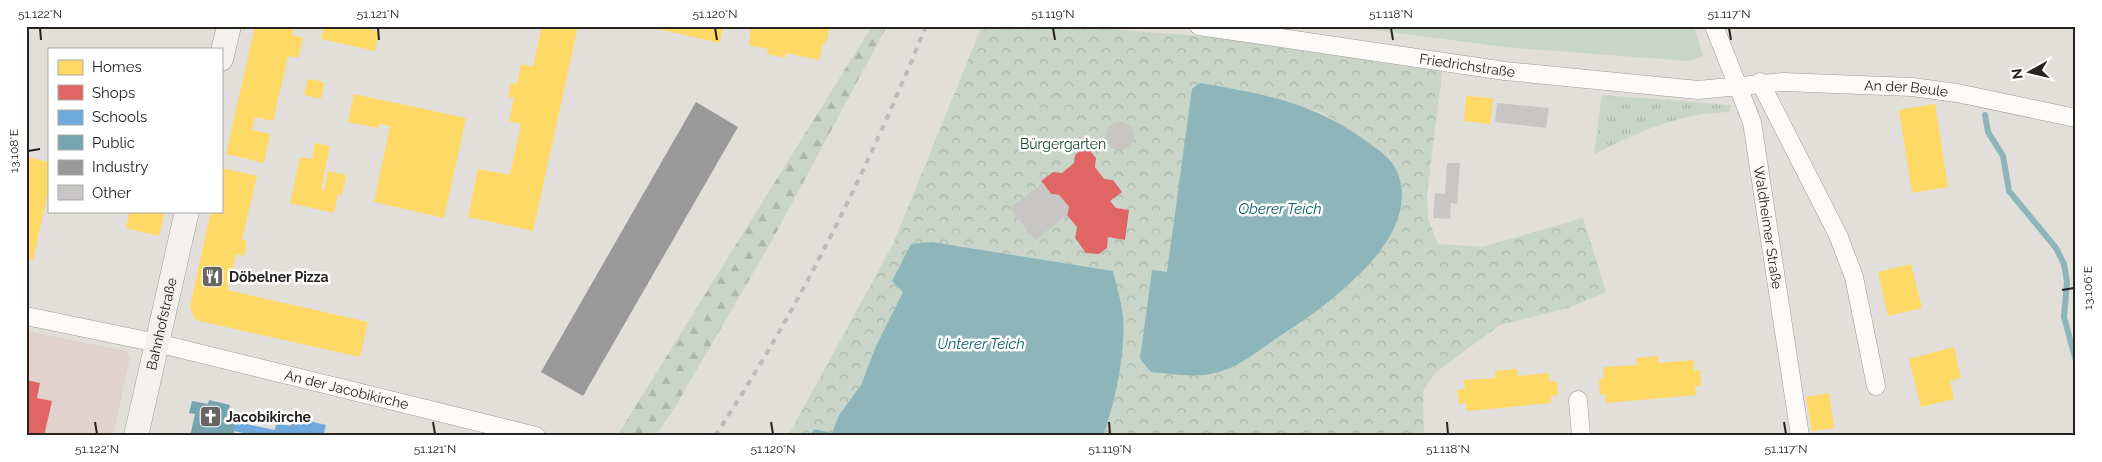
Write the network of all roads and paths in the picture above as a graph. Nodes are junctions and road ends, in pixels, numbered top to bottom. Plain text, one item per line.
1 (228, 26) edge
2 (1200, 26) edge
3 (1714, 26) edge
4 (222, 54) edge
5 (1760, 82) junction
6 (1736, 85) junction
7 (2076, 118) edge
8 (187, 212) edge
9 (26, 316) edge
10 (157, 343) junction
11 (1876, 386) dead end
12 (1578, 400) dead end
13 (136, 436) edge
14 (536, 436) edge
15 (1581, 436) edge
16 (1800, 436) edge

1 - 4 main road
2 - 6 street, Friedrichstraße
3 - 6 street, Waldheimer Straße
5 - 6 street, An der Beule
5 - 7 street, An der Beule
5 - 11 street
6 - 16 street, Waldheimer Straße
8 - 10 main road, Bahnhofstraße
9 - 10 street, An der Jacobikirche
10 - 13 main road, Bahnhofstraße
10 - 14 street, An der Jacobikirche
12 - 15 street

